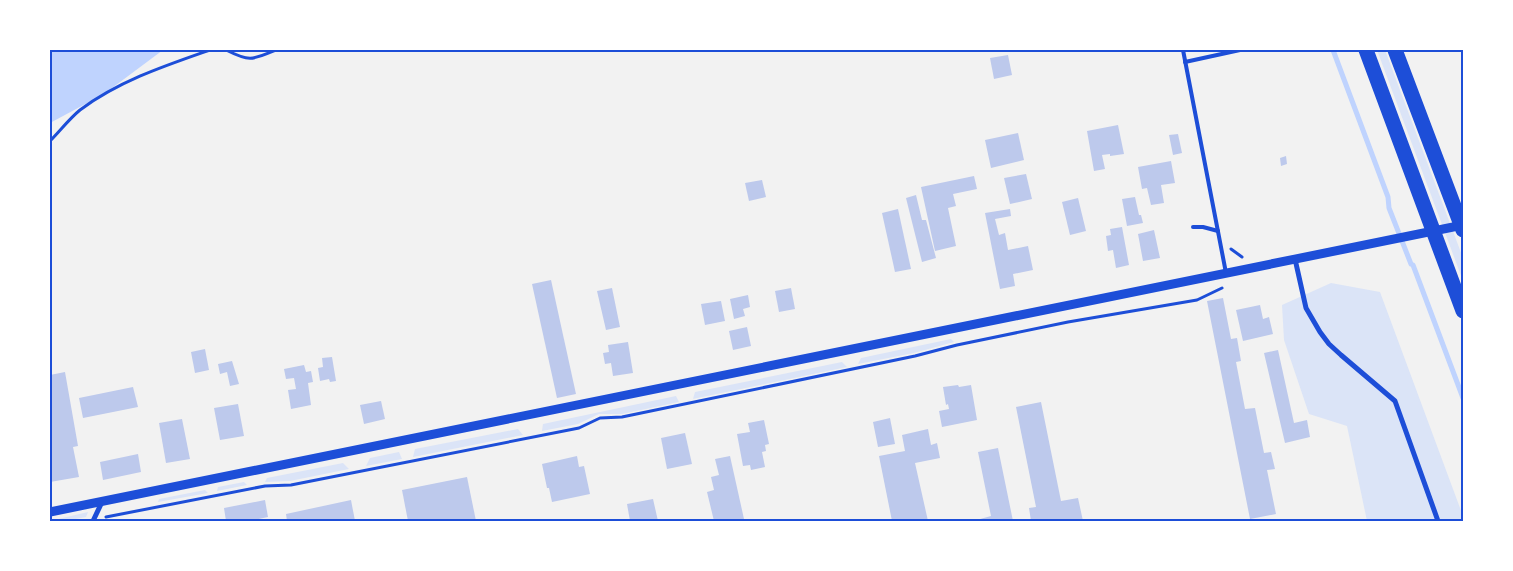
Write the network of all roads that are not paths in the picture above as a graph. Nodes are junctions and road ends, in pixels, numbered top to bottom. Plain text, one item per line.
1 (1183, 50) edge
2 (1240, 50) edge
3 (1366, 50) edge
4 (1395, 50) edge
5 (1185, 62) junction
6 (1463, 225) edge
7 (1193, 227) dead end
8 (1463, 230) edge
9 (1218, 231) junction
10 (1295, 259) junction
11 (1226, 273) junction
12 (1463, 312) edge
13 (102, 502) junction
14 (50, 512) edge
15 (93, 521) edge
16 (1438, 521) edge

1 - 5 lane
2 - 5 lane
3 - 12 highway
4 - 8 highway
5 - 9 lane
6 - 10 street
7 - 9 lane
9 - 11 lane
10 - 11 street
10 - 16 street
11 - 13 street
13 - 14 street
13 - 15 street

